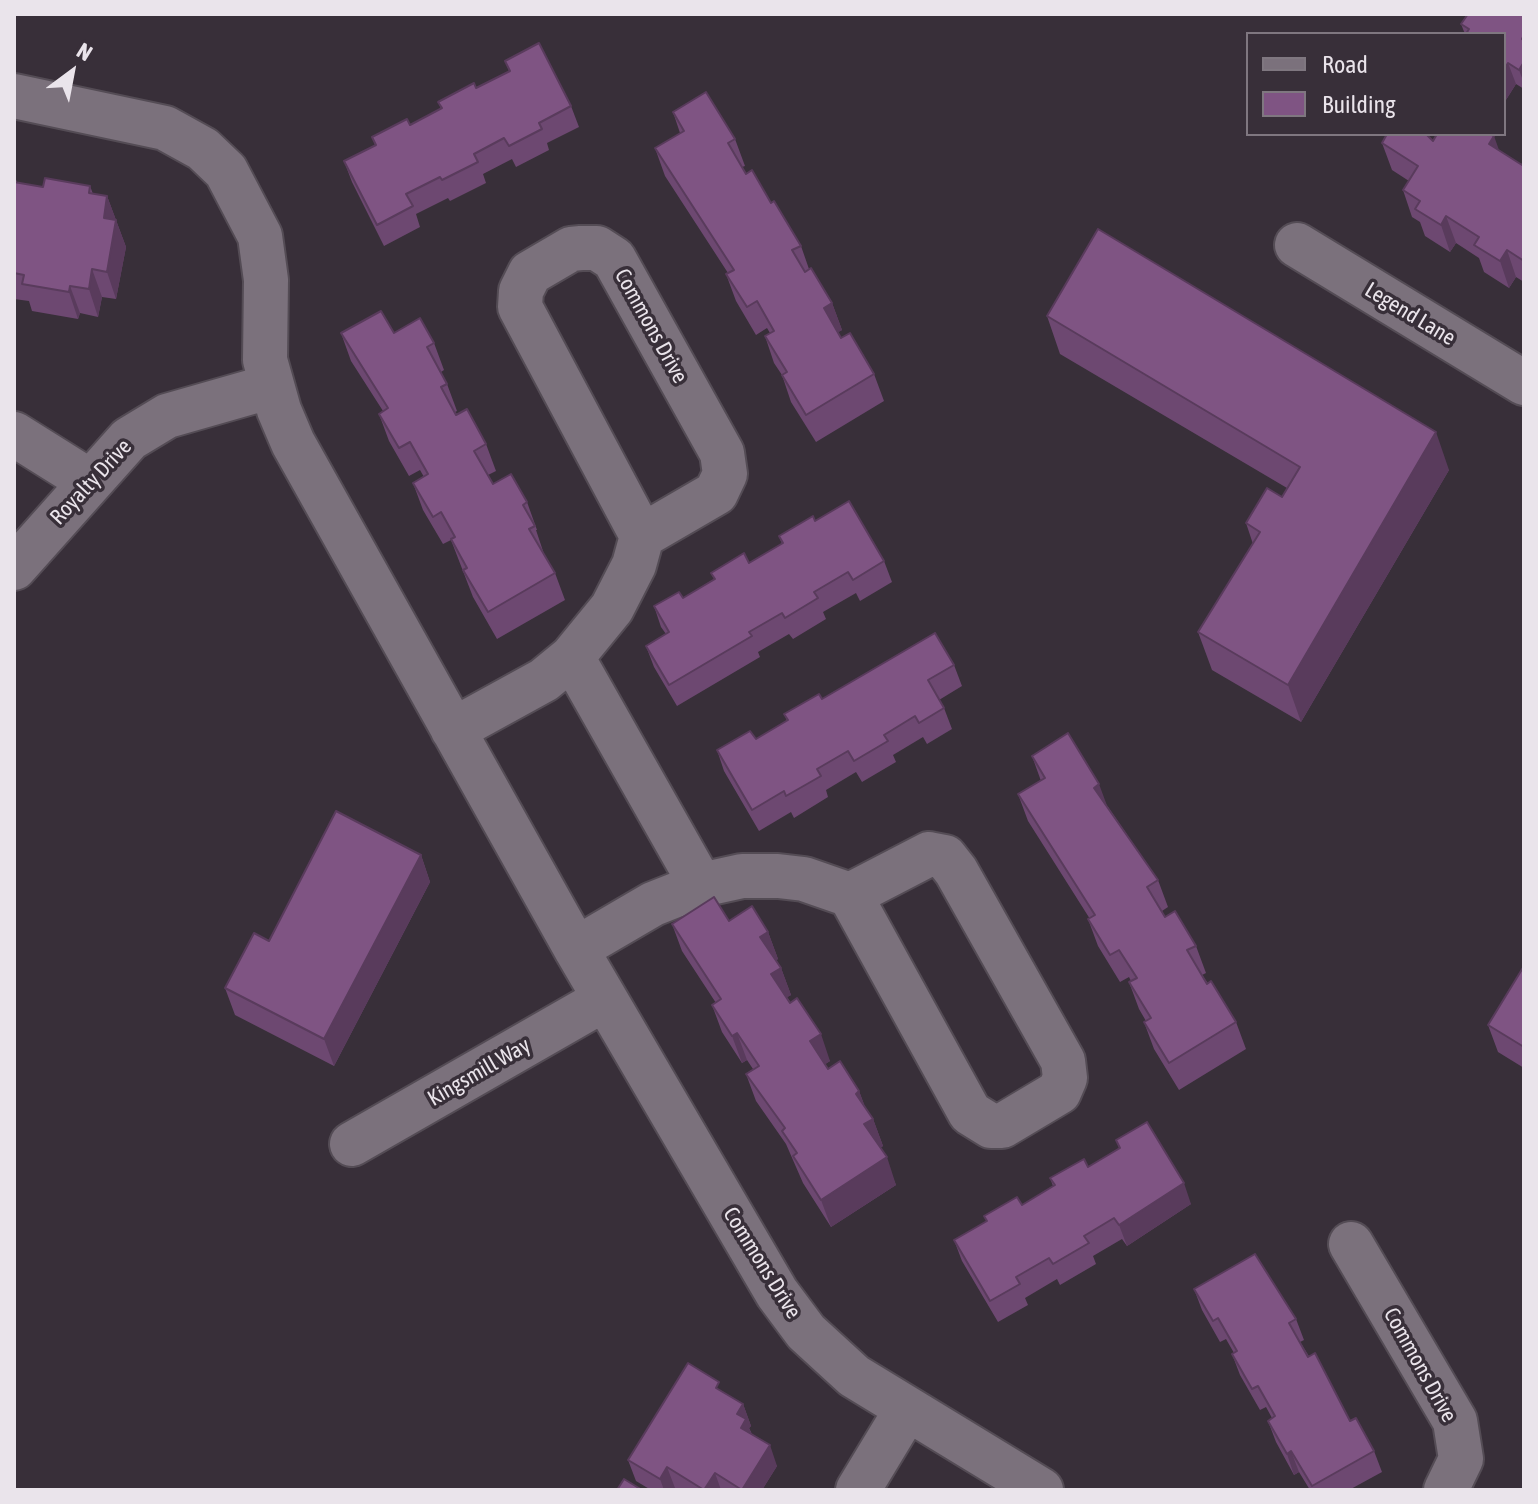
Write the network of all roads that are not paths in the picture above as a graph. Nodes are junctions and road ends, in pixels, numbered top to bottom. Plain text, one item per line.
1 (14, 96) edge
2 (1297, 245) dead end
3 (1524, 383) edge
4 (272, 386) junction
5 (14, 434) edge
6 (89, 481) junction
7 (642, 536) junction
8 (14, 568) edge
9 (572, 657) junction
10 (453, 730) junction
11 (701, 885) junction
12 (850, 895) junction
13 (576, 949) junction
14 (605, 999) junction
15 (352, 1144) dead end
16 (1351, 1244) dead end
17 (907, 1409) junction
18 (858, 1490) edge
19 (1041, 1490) edge
20 (1446, 1490) edge

1 - 4 street, Commons Drive
2 - 3 street, Legend Lane
4 - 6 street, Royalty Drive
4 - 10 street, Commons Drive
5 - 6 street
6 - 8 street, Royalty Drive
7 - 7 street, Commons Drive
7 - 9 street
9 - 10 street
9 - 11 street
10 - 13 street, Commons Drive
11 - 12 street
11 - 13 street
12 - 12 street
13 - 14 street, Commons Drive
14 - 15 street, Kingsmill Way
14 - 17 street, Commons Drive
16 - 20 street, Commons Drive
17 - 18 street
17 - 19 street, Commons Drive

